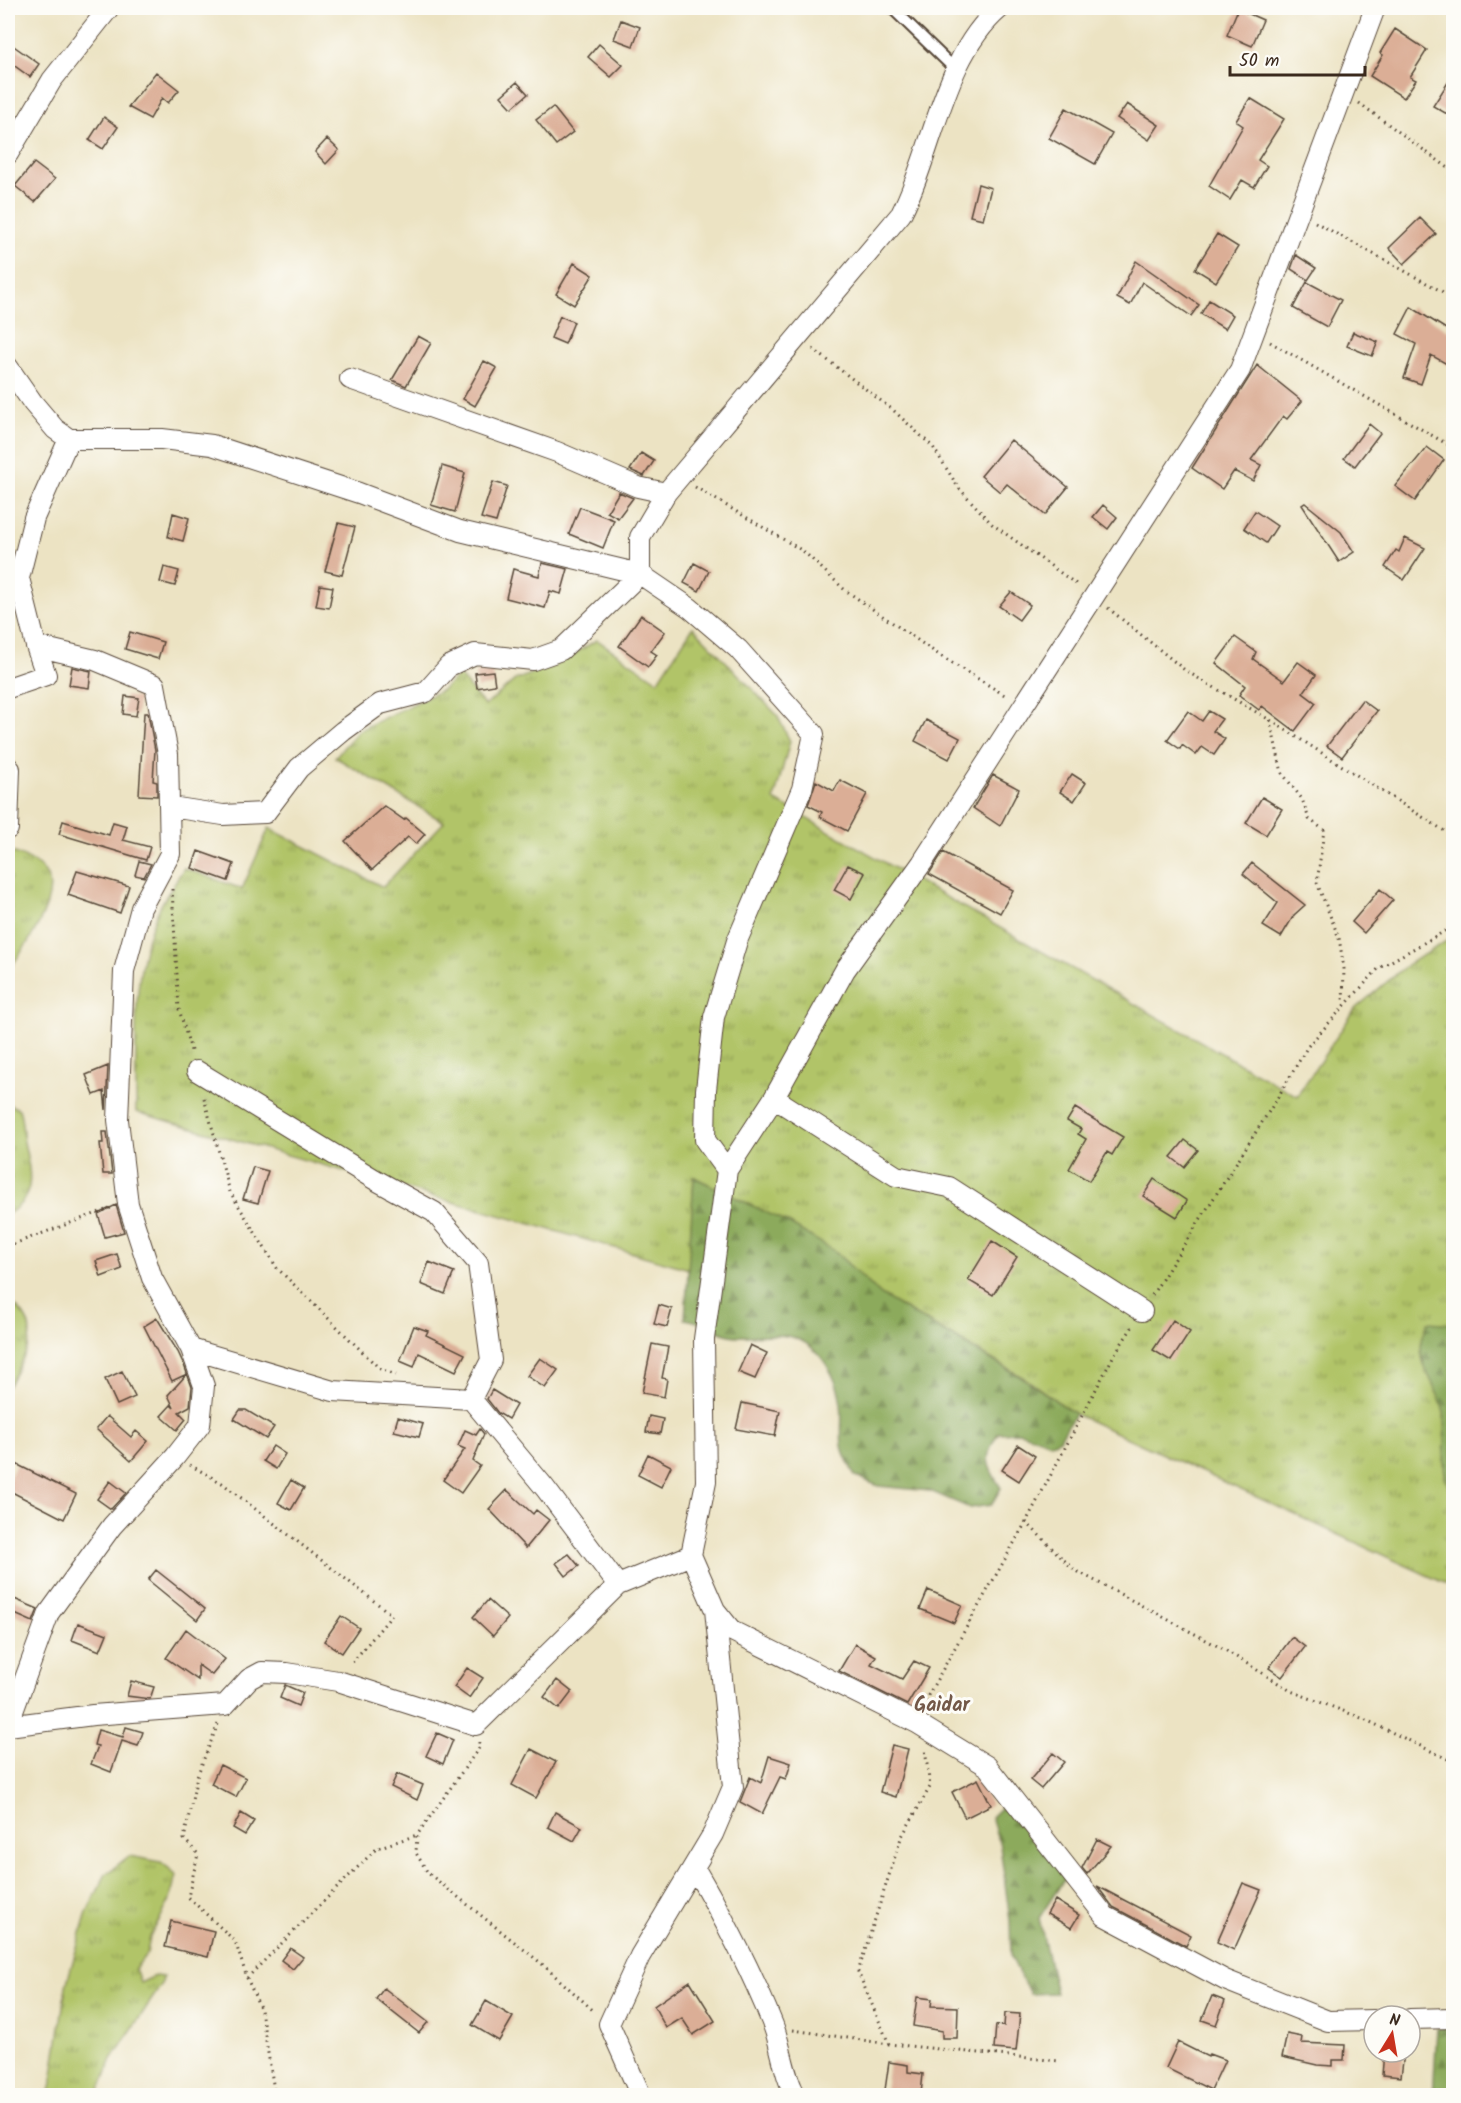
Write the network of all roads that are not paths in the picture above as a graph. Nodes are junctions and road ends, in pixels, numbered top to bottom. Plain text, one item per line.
1 (109, 8) edge
2 (892, 8) edge
3 (1000, 8) edge
4 (1375, 8) edge
5 (956, 70) junction
6 (8, 154) edge
7 (8, 367) edge
8 (350, 379) dead end
9 (69, 439) junction
10 (666, 494) junction
11 (640, 574) junction
12 (36, 646) junction
13 (8, 688) edge
14 (8, 767) edge
15 (171, 807) junction
16 (8, 829) edge
17 (196, 1071) road end
18 (774, 1098) junction
19 (727, 1170) junction
20 (1142, 1311) dead end
21 (190, 1349) junction
22 (471, 1399) junction
23 (691, 1555) junction
24 (618, 1585) junction
25 (715, 1610) junction
26 (8, 1726) edge
27 (713, 1834) junction
28 (1453, 2017) edge
29 (1422, 2018) edge
30 (1362, 2020) edge
31 (641, 2096) edge
32 (796, 2096) edge

1 - 6 street
2 - 5 lane
3 - 5 street
4 - 18 street
5 - 10 street
7 - 9 street
8 - 10 street
9 - 11 street
9 - 12 street
10 - 11 street
11 - 15 street
11 - 19 street
12 - 13 street
12 - 15 street
14 - 16 street
15 - 21 street
17 - 22 street
18 - 19 street
18 - 20 street
19 - 23 street
21 - 22 street
21 - 26 street
22 - 24 street
23 - 24 street
23 - 25 street
24 - 26 street
25 - 27 street
25 - 30 street
27 - 31 street
27 - 32 street
28 - 29 street

